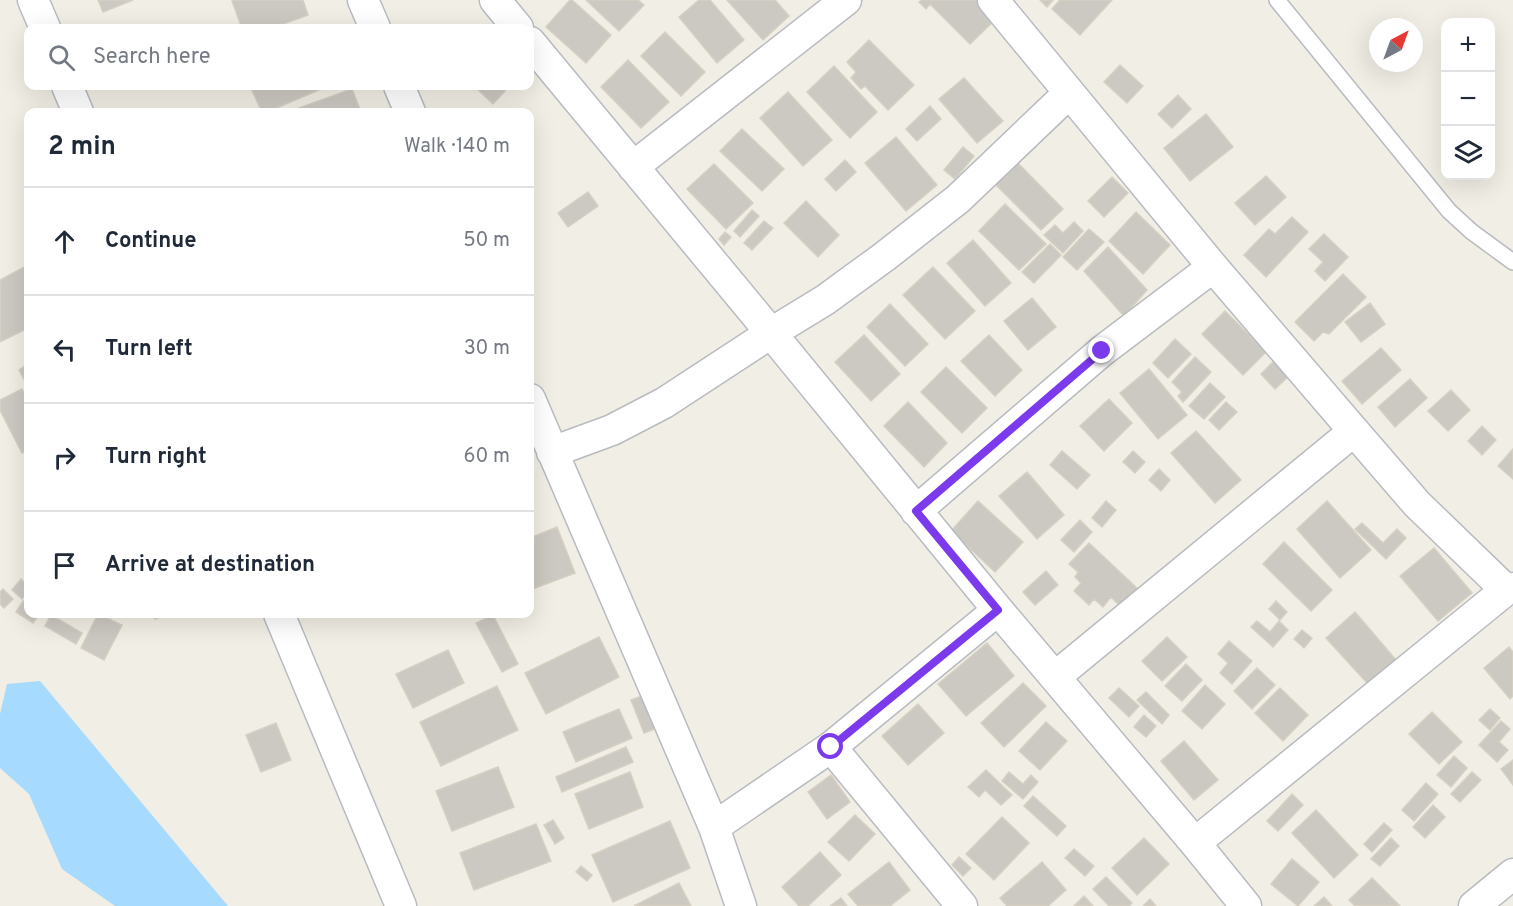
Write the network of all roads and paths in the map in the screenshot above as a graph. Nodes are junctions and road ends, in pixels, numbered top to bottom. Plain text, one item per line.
1 (33, 0) edge
2 (363, 0) edge
3 (846, 0) edge
4 (993, 0) edge
5 (1277, 0) edge
6 (499, 1) edge
7 (43, 24) edge
8 (373, 24) edge
9 (515, 24) edge
10 (534, 47) edge
11 (70, 90) edge
12 (401, 90) edge
13 (1069, 93) junction
14 (76, 108) edge
15 (408, 108) edge
16 (633, 167) junction
17 (1513, 262) edge
18 (1213, 267) junction
19 (771, 333) junction
20 (534, 409) edge
21 (1354, 431) junction
22 (552, 452) junction
23 (916, 511) junction
24 (1510, 589) edge
25 (998, 610) junction
26 (281, 618) edge
27 (1055, 677) junction
28 (831, 747) junction
29 (714, 827) junction
30 (1195, 843) junction
31 (1513, 874) edge
32 (401, 906) edge
33 (741, 906) edge
34 (962, 906) edge
35 (1246, 906) edge
36 (1474, 906) edge

1 - 7 street
2 - 8 street
3 - 16 street
4 - 13 street
5 - 17 lane
6 - 9 street
10 - 16 street
11 - 14 street
12 - 15 street
13 - 18 street
13 - 19 street
16 - 19 street
18 - 21 street
18 - 23 street
19 - 22 street
19 - 23 street
20 - 22 street
21 - 24 street
21 - 27 street
22 - 29 street
23 - 25 street
24 - 30 street
25 - 27 street
25 - 28 street
26 - 32 street
27 - 30 street
28 - 29 street
28 - 34 street
29 - 33 street
30 - 35 street
31 - 36 street

